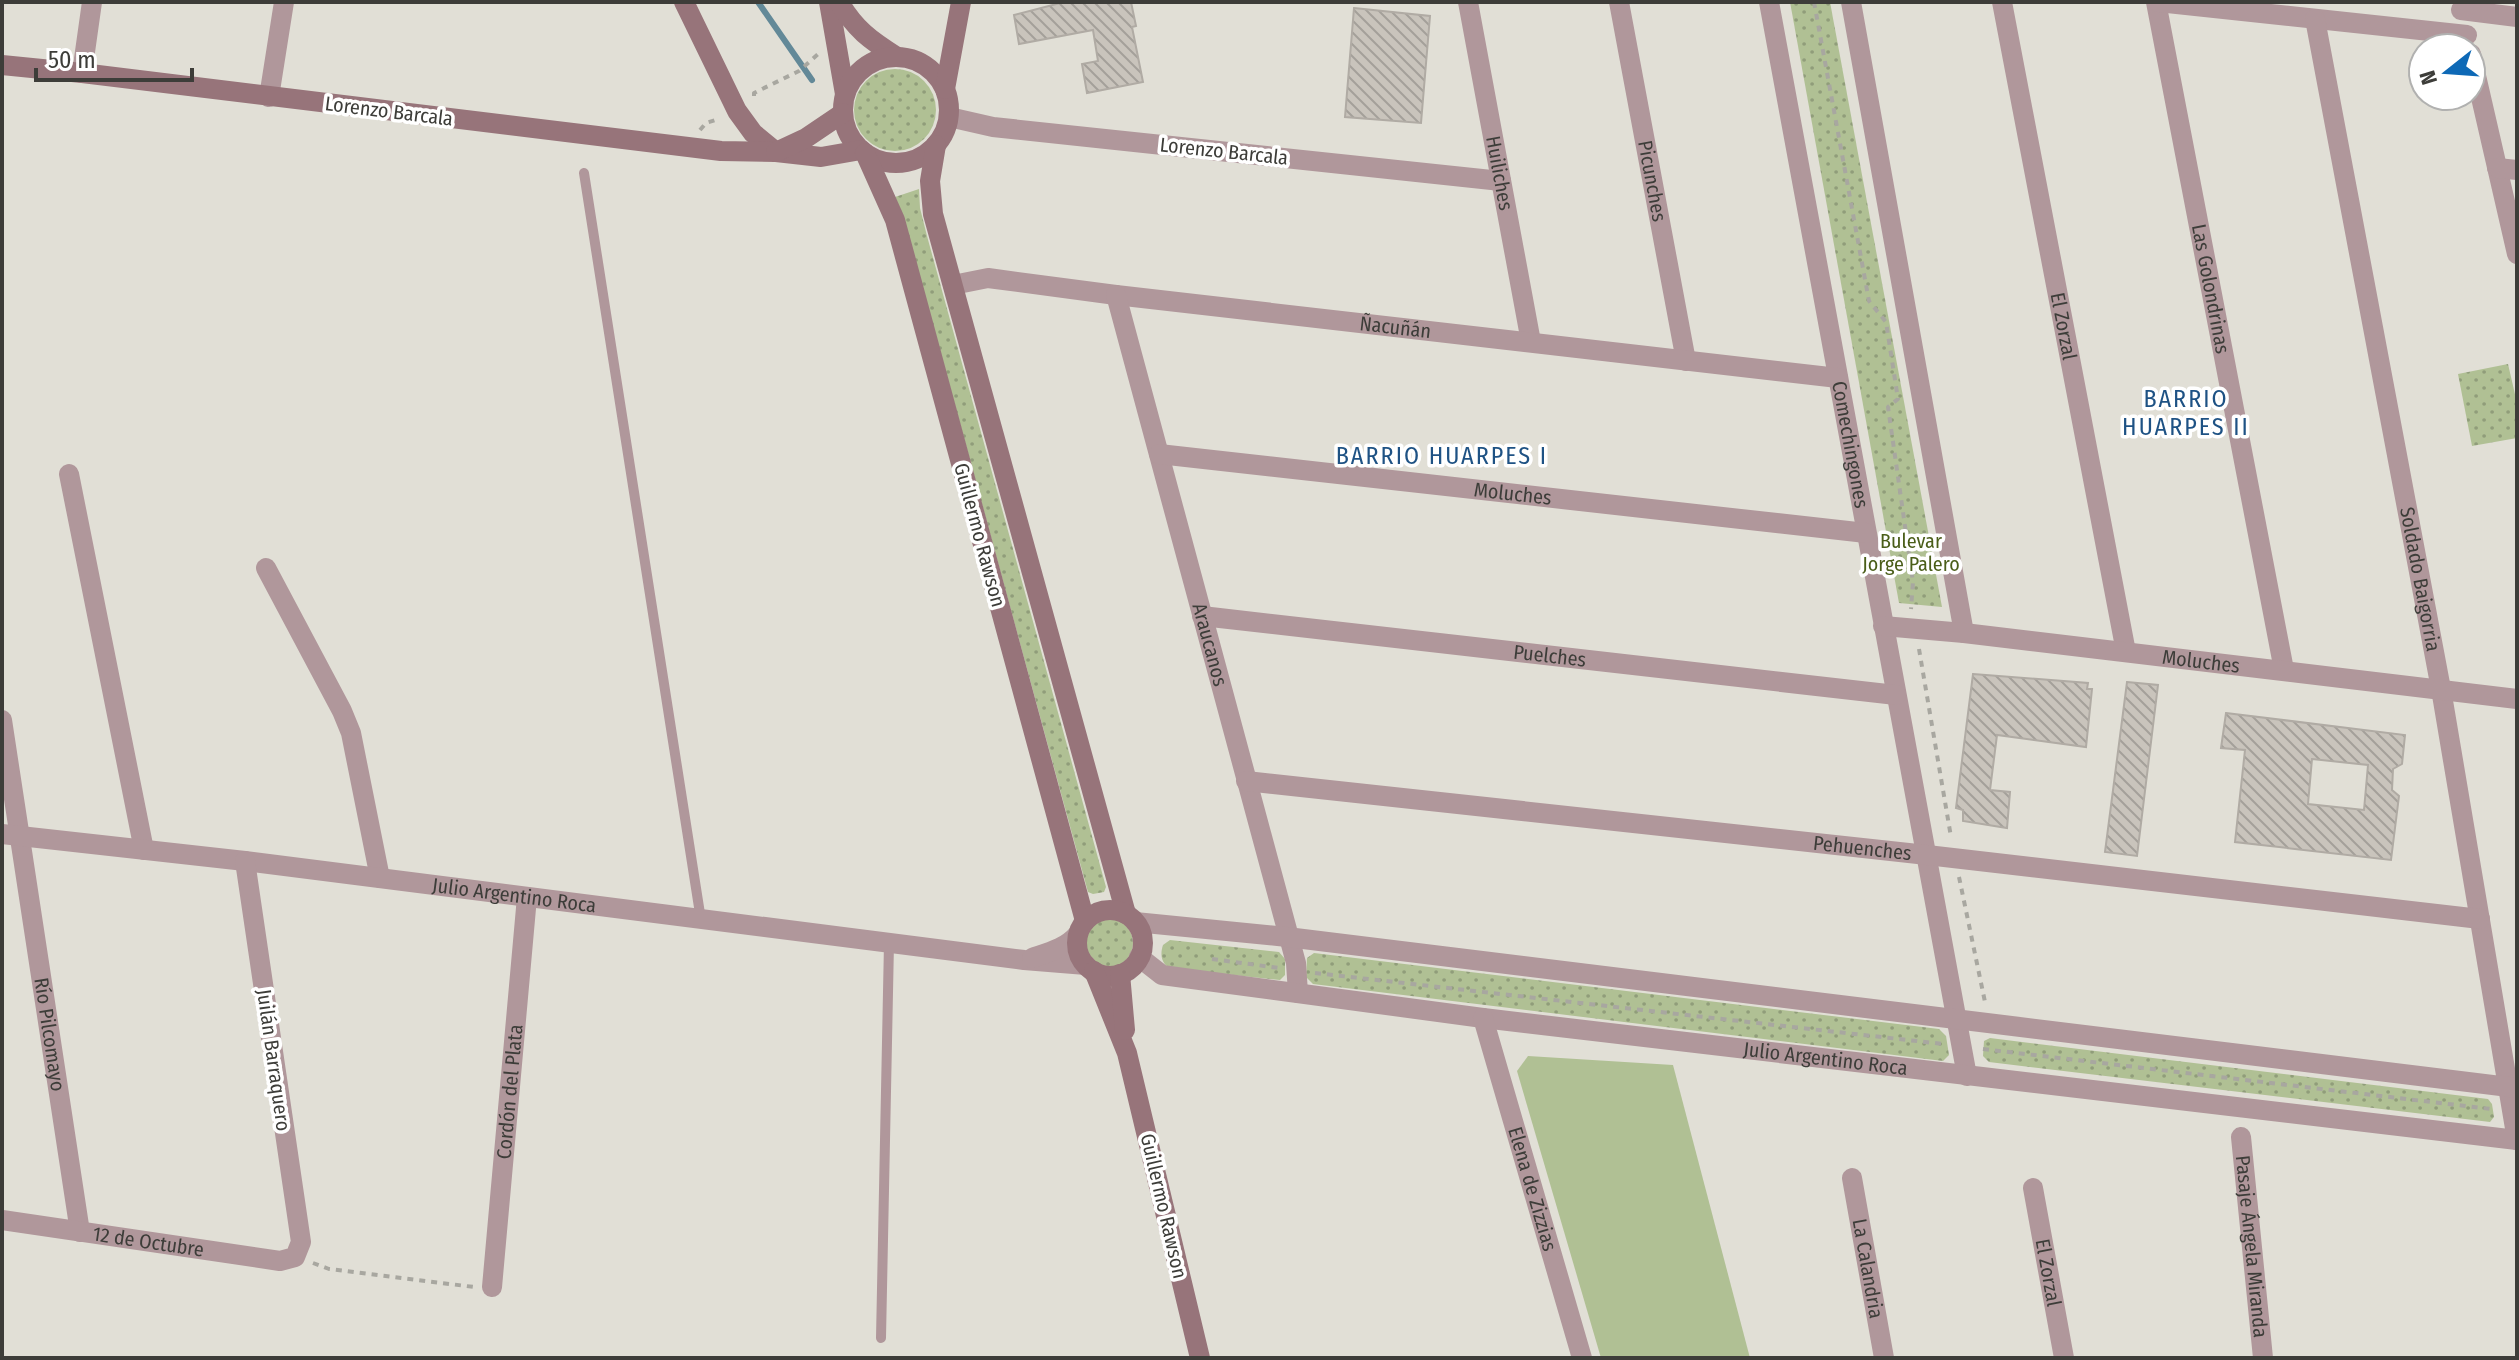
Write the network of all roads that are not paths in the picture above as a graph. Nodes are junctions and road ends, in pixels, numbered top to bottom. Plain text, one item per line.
1 (92, 2) edge
2 (284, 2) edge
3 (684, 2) edge
4 (829, 2) edge
5 (839, 2) edge
6 (961, 2) edge
7 (1468, 2) edge
8 (1619, 2) edge
9 (1769, 2) edge
10 (1851, 2) edge
11 (2002, 2) edge
12 (2157, 2) edge
13 (2460, 6) edge
14 (2517, 17) edge
15 (2315, 19) junction
16 (2466, 32) edge
17 (2407, 35) edge
18 (897, 57) junction
19 (2, 65) edge
20 (82, 73) junction
21 (945, 89) junction
22 (269, 97) junction
23 (844, 103) junction
24 (2487, 104) edge
25 (949, 117) junction
26 (936, 145) junction
27 (863, 151) junction
28 (776, 152) junction
29 (2507, 169) edge
30 (584, 173) dead end
31 (1501, 181) junction
32 (2517, 254) edge
33 (953, 285) junction
34 (1116, 295) junction
35 (1531, 342) junction
36 (1686, 361) junction
37 (1838, 378) junction
38 (1159, 454) junction
39 (69, 474) dead end
40 (1866, 533) junction
41 (266, 568) dead end
42 (1202, 616) junction
43 (1883, 626) junction
44 (1964, 633) junction
45 (2126, 652) junction
46 (2284, 670) junction
47 (2441, 689) junction
48 (1896, 695) junction
49 (2517, 699) edge
50 (2, 720) edge
51 (1246, 781) junction
52 (11, 835) edge
53 (144, 850) junction
54 (1927, 855) junction
55 (245, 861) junction
56 (380, 878) junction
57 (527, 897) junction
58 (1131, 918) junction
59 (2480, 919) junction
60 (701, 920) junction
61 (1082, 928) junction
62 (1287, 937) junction
63 (889, 943) junction
64 (1139, 957) junction
65 (1024, 960) junction
66 (1090, 968) junction
67 (1120, 974) junction
68 (1298, 993) junction
69 (1483, 1018) junction
70 (1958, 1018) junction
71 (1127, 1053) junction
72 (1967, 1076) junction
73 (2513, 1087) edge
74 (2241, 1137) dead end
75 (2517, 1140) edge
76 (1852, 1178) dead end
77 (2033, 1188) dead end
78 (2, 1220) edge
79 (80, 1232) junction
80 (295, 1257) joint
81 (492, 1287) road end
82 (881, 1338) dead end
83 (1200, 1358) edge
84 (1582, 1358) edge
85 (1884, 1358) edge
86 (2064, 1358) edge
87 (2263, 1358) edge

1 - 20 street
2 - 22 street
3 - 28 main road
4 - 23 main road
5 - 18 main road
6 - 21 main road
7 - 31 street, Huiliches
8 - 36 street, Picunches
9 - 37 street, Comechingones
10 - 44 street
11 - 45 street, El Zorzal
12 - 15 street
12 - 46 street, Las Golondrinas
13 - 14 street
13 - 16 street
15 - 17 street
15 - 47 street, Soldado Baigorria
18 - 21 main road
18 - 23 main road
19 - 20 main road, Lorenzo Barcala
20 - 22 main road, Lorenzo Barcala
21 - 25 main road
22 - 28 main road, Lorenzo Barcala
23 - 27 main road
23 - 28 main road, Lorenzo Barcala
24 - 29 street
25 - 26 main road
25 - 31 street, Lorenzo Barcala
26 - 27 main road
26 - 33 main road, Guillermo Rawson
27 - 28 main road, Lorenzo Barcala
27 - 61 main road, Guillermo Rawson
29 - 32 street
30 - 60 lane
31 - 35 street, Huiliches
33 - 34 street, Ñacuñán
33 - 58 main road, Guillermo Rawson
34 - 35 street, Ñacuñán
34 - 38 street, Araucanos
35 - 36 street, Ñacuñán
36 - 37 street, Ñacuñán
37 - 40 street, Comechingones
38 - 40 street, Moluches
38 - 42 street, Araucanos
39 - 53 street
40 - 43 street, Comechingones
41 - 56 street
42 - 48 street, Puelches
42 - 51 street, Araucanos
43 - 44 street, Moluches
43 - 48 street, Comechingones
44 - 45 street, Moluches
45 - 46 street, Moluches
46 - 47 street, Moluches
47 - 49 street, Moluches
47 - 59 street, Soldado Baigorria
48 - 54 street, Comechingones
50 - 52 street, Río Pilcomayo
51 - 54 street, Pehuenches
51 - 62 street, Araucanos
52 - 53 street, Julio Argentino Roca
52 - 79 street, Río Pilcomayo
53 - 55 street, Julio Argentino Roca
54 - 59 street, Pehuenches
54 - 70 street, Comechingones
55 - 56 street, Julio Argentino Roca
55 - 80 street, Juilán Barraquero
56 - 57 street, Julio Argentino Roca
57 - 60 street, Julio Argentino Roca
57 - 81 street, Cordón del Plata
58 - 61 main road
58 - 62 street
58 - 64 main road
59 - 73 street, Soldado Baigorria
60 - 63 street, Julio Argentino Roca
61 - 65 street, Julio Argentino Roca
61 - 66 main road
62 - 68 street, Araucanos
62 - 70 street
63 - 65 street, Julio Argentino Roca
63 - 82 lane
64 - 67 main road
64 - 68 street, Julio Argentino Roca
65 - 66 street, Julio Argentino Roca
66 - 67 main road
66 - 71 main road, Guillermo Rawson
67 - 71 main road, Guillermo Rawson
68 - 69 street, Julio Argentino Roca
69 - 72 street, Julio Argentino Roca
69 - 84 street, Elena de Zizzias
70 - 72 street, Comechingones
70 - 73 street
71 - 83 main road, Guillermo Rawson
72 - 75 street, Julio Argentino Roca
73 - 75 street, Soldado Baigorria
74 - 87 street, Pasaje Ángela Miranda
76 - 85 street, La Calandria
77 - 86 street, El Zorzal
78 - 79 street, 12 de Octubre
79 - 80 street, 12 de Octubre

